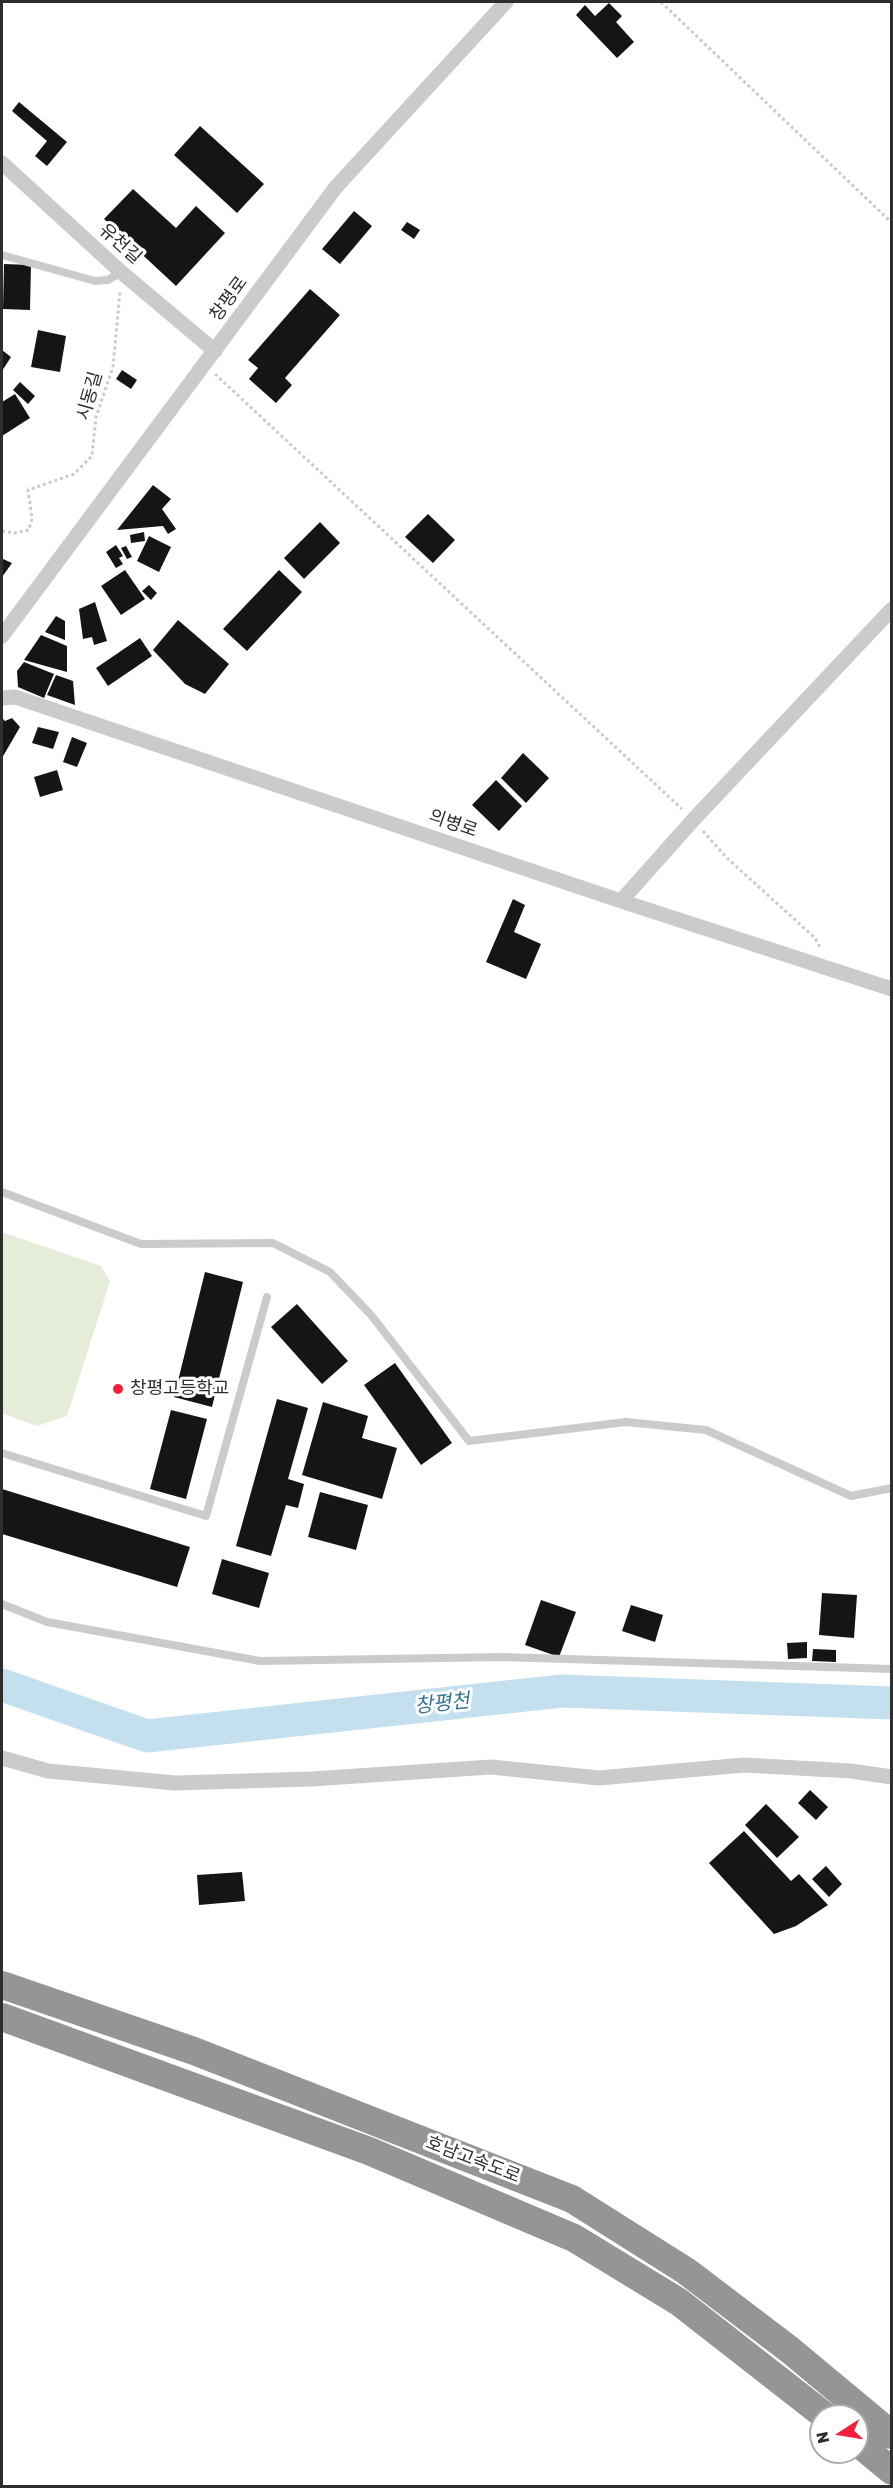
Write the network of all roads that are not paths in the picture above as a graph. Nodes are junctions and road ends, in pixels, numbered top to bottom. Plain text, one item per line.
1 (506, 2) edge
2 (2, 163) edge
3 (2, 255) edge
4 (122, 272) junction
5 (215, 351) junction
6 (891, 609) edge
7 (2, 636) edge
8 (2, 698) edge
9 (621, 901) junction
10 (891, 988) edge
11 (2, 1192) edge
12 (267, 1297) dead end
13 (2, 1453) edge
14 (891, 1488) edge
15 (2, 1604) edge
16 (891, 1669) edge
17 (2, 1758) edge
18 (891, 1777) edge
19 (2, 1985) edge
20 (2, 2017) edge
21 (810, 2404) edge
22 (891, 2435) edge
23 (869, 2452) edge
24 (891, 2471) edge

1 - 5 street, 창평로
2 - 4 street, 유천길
3 - 4 lane
4 - 5 street, 유천길
5 - 7 street, 창평로
6 - 9 street
8 - 9 street, 의병로
9 - 10 street, 의병로
11 - 14 lane
12 - 13 lane
15 - 16 lane
17 - 18 street
19 - 22 highway, 호남고속도로
20 - 21 highway, 호남고속도로
23 - 24 highway

